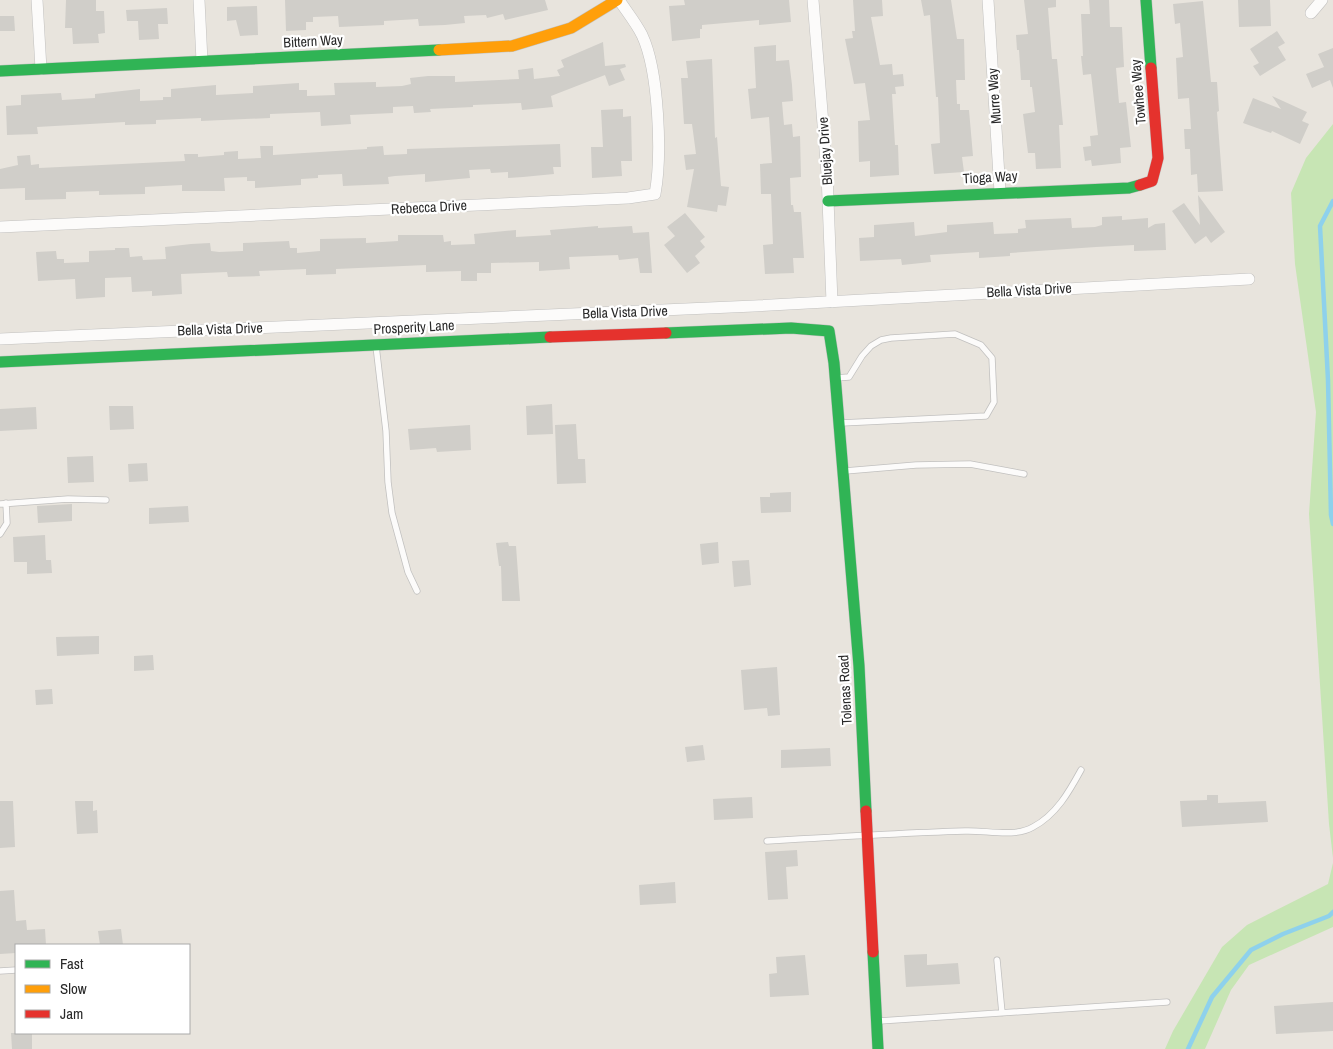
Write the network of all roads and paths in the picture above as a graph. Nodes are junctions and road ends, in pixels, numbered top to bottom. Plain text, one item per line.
1 (37, 0) edge
2 (199, 0) edge
3 (618, 0) edge
4 (813, 0) edge
5 (988, 0) edge
6 (1146, 0) edge
7 (1322, 0) edge
8 (1311, 13) dead end
9 (202, 61) junction
10 (41, 69) junction
11 (0, 71) edge
12 (1152, 181) joint
13 (1000, 192) junction
14 (828, 201) junction
15 (0, 227) edge
16 (1249, 279) dead end
17 (832, 302) junction
18 (829, 331) joint
19 (0, 339) edge
20 (376, 344) junction
21 (0, 362) edge
22 (835, 378) junction
23 (839, 423) junction
24 (843, 472) junction
25 (1024, 474) dead end
26 (106, 500) dead end
27 (3, 503) edge
28 (0, 534) edge
29 (417, 591) dead end
30 (1082, 770) dead end
31 (867, 835) junction
32 (767, 841) dead end
33 (997, 960) dead end
34 (15, 970) edge
35 (0, 971) edge
36 (1167, 1002) dead end
37 (1002, 1013) junction
38 (877, 1021) junction
39 (878, 1049) edge

1 - 10 street
2 - 9 street
3 - 9 street, Bittern Way
3 - 15 street, Rebecca Drive
4 - 14 street, Bluejay Drive
5 - 13 street, Murre Way
6 - 12 street, Towhee Way
7 - 8 street
9 - 10 street, Bittern Way
10 - 11 street, Bittern Way
12 - 13 street, Tioga Way
13 - 14 street, Tioga Way
14 - 17 street, Bluejay Drive
16 - 17 street, Bella Vista Drive
17 - 19 street, Bella Vista Drive
18 - 20 street, Prosperity Lane
18 - 22 street, Tolenas Road
20 - 21 street, Prosperity Lane
20 - 29 lane
22 - 23 street, Tolenas Road
22 - 23 lane
23 - 24 street, Tolenas Road
24 - 25 lane
24 - 31 street, Tolenas Road
26 - 27 lane
27 - 28 lane
30 - 31 lane
31 - 32 lane
31 - 38 street, Tolenas Road
33 - 37 lane
34 - 35 lane
36 - 37 lane
37 - 38 lane
38 - 39 street, Tolenas Road

